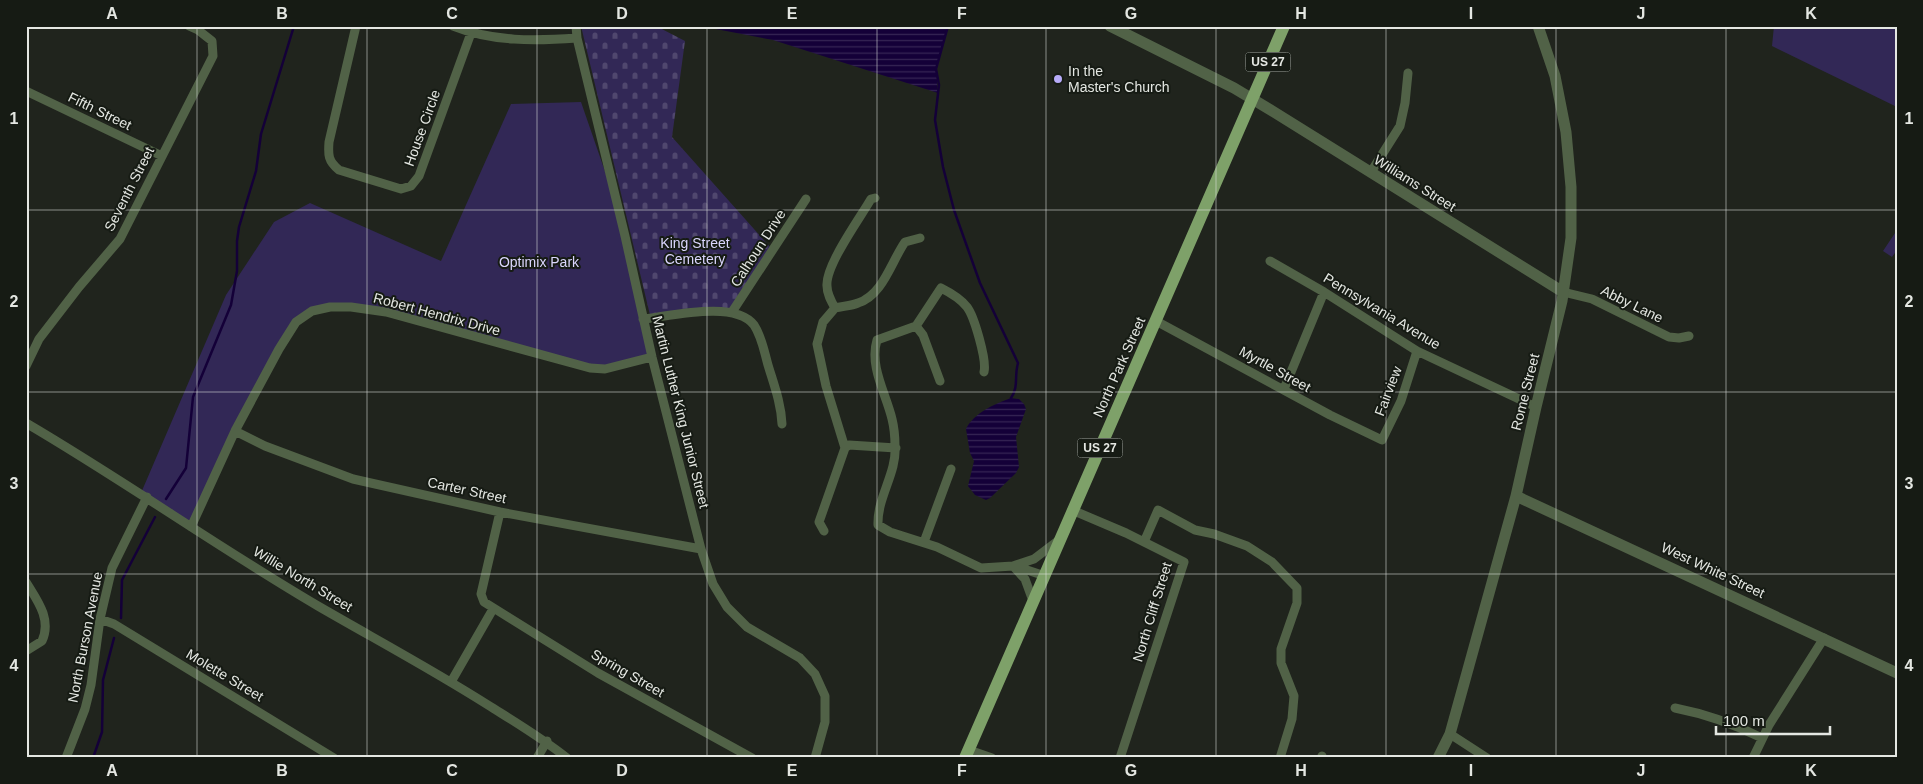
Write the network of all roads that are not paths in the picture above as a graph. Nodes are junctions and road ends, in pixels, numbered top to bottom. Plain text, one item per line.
1 (189, 26) edge
2 (356, 26) edge
3 (453, 26) edge
4 (576, 26) edge
5 (1110, 26) edge
6 (1284, 26) edge
7 (1538, 26) edge
8 (471, 33) junction
9 (577, 38) junction
10 (1408, 73) dead end
11 (26, 91) edge
12 (1252, 98) junction
13 (162, 156) junction
14 (1371, 172) junction
15 (874, 198) dead end
16 (806, 200) dead end
17 (920, 238) dead end
18 (1270, 261) dead end
19 (1324, 292) junction
20 (1563, 292) junction
21 (834, 308) junction
22 (732, 312) junction
23 (643, 320) junction
24 (1156, 320) junction
25 (916, 326) junction
26 (1689, 336) dead end
27 (1417, 351) junction
28 (652, 357) junction
29 (26, 366) edge
30 (984, 372) dead end
31 (940, 381) dead end
32 (1284, 389) junction
33 (1536, 408) junction
34 (26, 423) edge
35 (782, 424) dead end
36 (235, 430) junction
37 (1382, 440) joint
38 (844, 448) junction
39 (896, 448) junction
40 (950, 469) dead end
41 (1516, 496) junction
42 (147, 497) junction
43 (1072, 510) junction
44 (500, 512) junction
45 (191, 527) junction
46 (824, 532) dead end
47 (1059, 540) junction
48 (924, 542) junction
49 (1144, 542) junction
50 (701, 550) junction
51 (1013, 566) junction
52 (1045, 576) junction
53 (26, 582) edge
54 (1033, 602) junction
55 (493, 609) junction
56 (100, 619) junction
57 (1824, 638) junction
58 (26, 651) edge
59 (1897, 673) edge
60 (451, 682) junction
61 (1675, 708) dead end
62 (1450, 734) junction
63 (1762, 738) junction
64 (547, 741) junction
65 (967, 754) edge
66 (66, 758) edge
67 (334, 758) edge
68 (537, 758) edge
69 (567, 758) edge
70 (752, 758) edge
71 (815, 758) edge
72 (992, 758) edge
73 (1120, 758) edge
74 (1280, 758) edge
75 (1438, 758) edge
76 (1487, 758) edge
77 (1753, 758) edge

1 - 13 street, Seventh Street
2 - 8 street, House Circle
3 - 8 street
4 - 9 street, Martin Luther King Junior Street
5 - 12 street, Williams Street
6 - 12 main road, US 27
7 - 20 street, Rome Street
8 - 9 street
9 - 23 street, Martin Luther King Junior Street
10 - 14 street
11 - 13 street, Fifth Street
12 - 14 street, Williams Street
12 - 24 main road, North Park Street / US 27
13 - 29 street, Seventh Street
14 - 20 street, Williams Street
15 - 21 street
16 - 22 street, Calhoun Drive
17 - 21 street
18 - 19 street, Pennsylvania Avenue
19 - 27 street, Pennsylvania Avenue
19 - 32 street
20 - 26 street, Abby Lane
20 - 33 street, Rome Street
21 - 38 street
22 - 23 street
22 - 35 street
23 - 28 street, Martin Luther King Junior Street
24 - 32 street, Myrtle Street
24 - 43 main road, North Park Street / US 27
25 - 30 street
25 - 31 street
25 - 39 street
27 - 33 street, Pennsylvania Avenue
27 - 37 street, Fairview
28 - 36 street, Robert Hendrix Drive
28 - 50 street, Martin Luther King Junior Street
32 - 37 street, Myrtle Street
33 - 41 street, Rome Street
34 - 42 street, Willie North Street
36 - 44 street, Carter Street
36 - 45 street, Robert Hendrix Drive
38 - 39 street
38 - 46 street
39 - 48 street
40 - 48 street
41 - 57 street, West White Street
41 - 62 street, Rome Street
42 - 45 street, Willie North Street
42 - 56 street, North Burson Avenue
43 - 47 main road, North Park Street / US 27
43 - 49 street, North Cliff Street
44 - 50 street, Carter Street
44 - 55 street
45 - 60 street, Willie North Street
47 - 51 street
47 - 52 main road, North Park Street / US 27
48 - 51 street
49 - 73 street, North Cliff Street
49 - 74 street
50 - 71 street, Martin Luther King Junior Street
51 - 52 street
51 - 54 street
52 - 54 main road, North Park Street / US 27
53 - 58 street
54 - 65 main road, North Park Street / US 27
55 - 60 street
55 - 70 street, Spring Street
56 - 66 street, North Burson Avenue
56 - 67 street, Molette Street
57 - 59 street, West White Street
57 - 63 street
60 - 64 street, Willie North Street
61 - 63 street
62 - 75 street, Rome Street
62 - 76 street
63 - 77 street
64 - 68 street
64 - 69 street, Willie North Street
65 - 72 street

